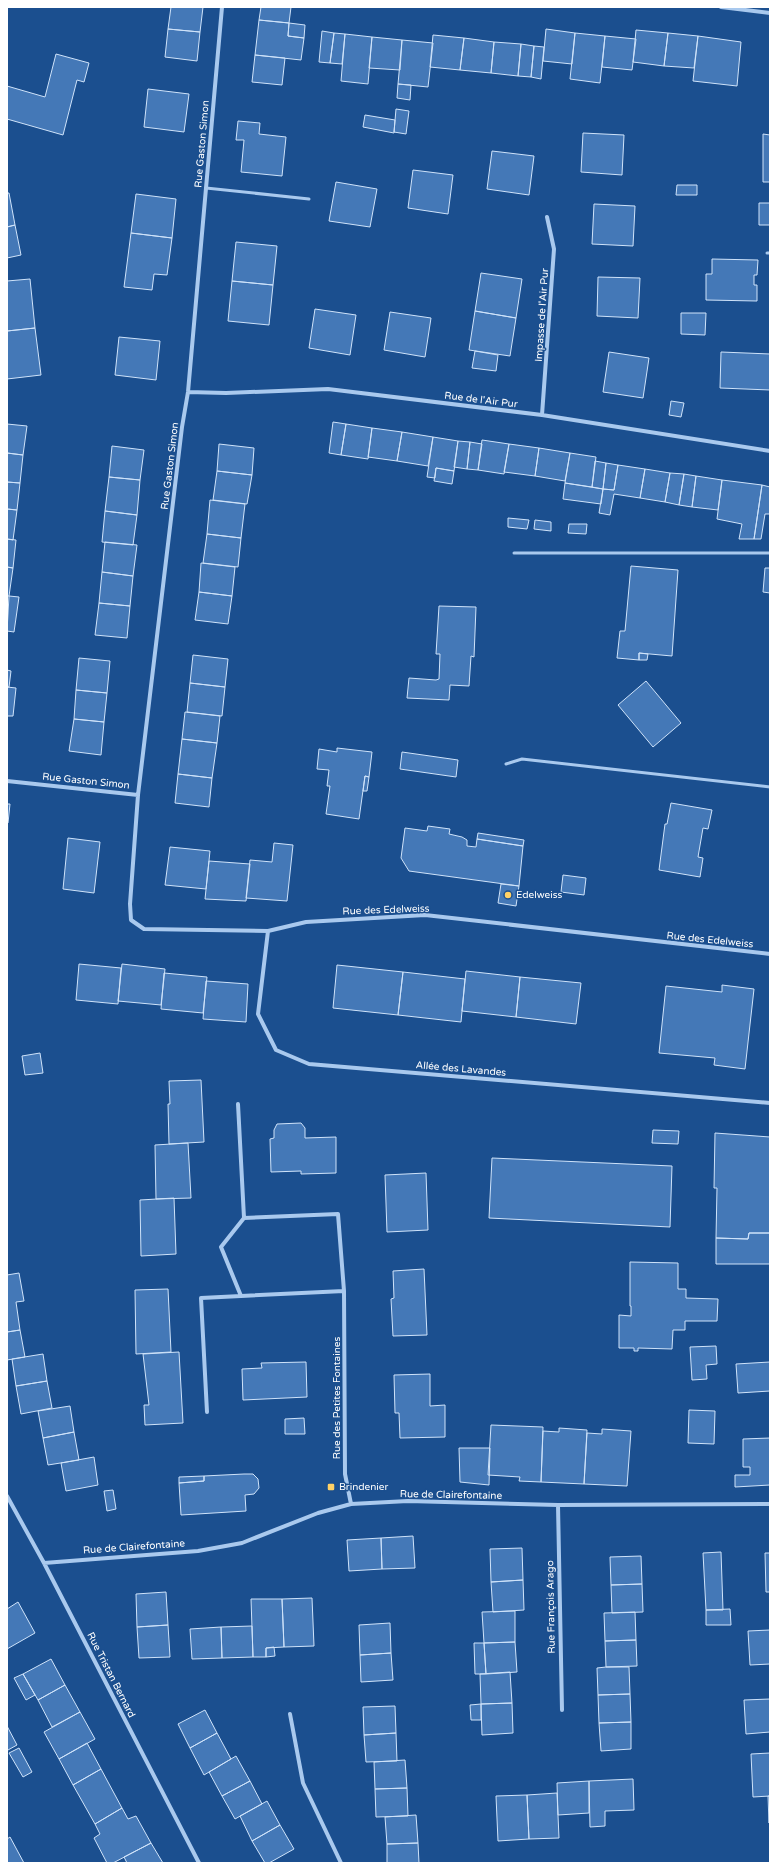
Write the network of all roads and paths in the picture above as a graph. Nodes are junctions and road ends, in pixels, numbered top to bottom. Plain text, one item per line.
1 (222, 7) edge
2 (721, 7) edge
3 (770, 13) edge
4 (206, 188) junction
5 (309, 198) dead end
6 (547, 217) dead end
7 (188, 392) junction
8 (542, 415) junction
9 (770, 451) edge
10 (514, 553) dead end
11 (770, 553) edge
12 (506, 764) dead end
13 (7, 781) edge
14 (770, 787) edge
15 (138, 795) junction
16 (268, 931) junction
17 (770, 954) edge
18 (770, 1103) edge
19 (238, 1104) dead end
20 (244, 1218) junction
21 (344, 1291) junction
22 (241, 1296) junction
23 (207, 1412) dead end
24 (7, 1496) edge
25 (351, 1504) junction
26 (770, 1504) edge
27 (558, 1505) junction
28 (44, 1563) junction
29 (562, 1710) dead end
30 (290, 1714) dead end
31 (199, 1863) edge
32 (341, 1863) edge

1 - 4 street, Rue Gaston Simon
2 - 3 street
4 - 5 lane
4 - 7 street, Rue Gaston Simon
6 - 8 street, Impasse de l'Air Pur
7 - 8 street, Rue de l'Air Pur
7 - 15 street, Rue Gaston Simon
8 - 9 street, Rue de l'Air Pur
10 - 11 lane
12 - 14 lane
13 - 15 street, Rue Gaston Simon
15 - 16 street, Rue des Edelweiss
16 - 17 street, Rue des Edelweiss
16 - 18 street, Allée des Lavandes
19 - 20 street
20 - 21 street, Rue des Petites Fontaines
20 - 22 street
21 - 22 street
21 - 25 street, Rue des Petites Fontaines
22 - 23 street
24 - 28 street, Rue Tristan Bernard
25 - 27 street, Rue de Clairefontaine
25 - 28 street, Rue de Clairefontaine
26 - 27 street, Rue de Clairefontaine
27 - 29 street, Rue François Arago
28 - 31 street, Rue Tristan Bernard
30 - 32 street

